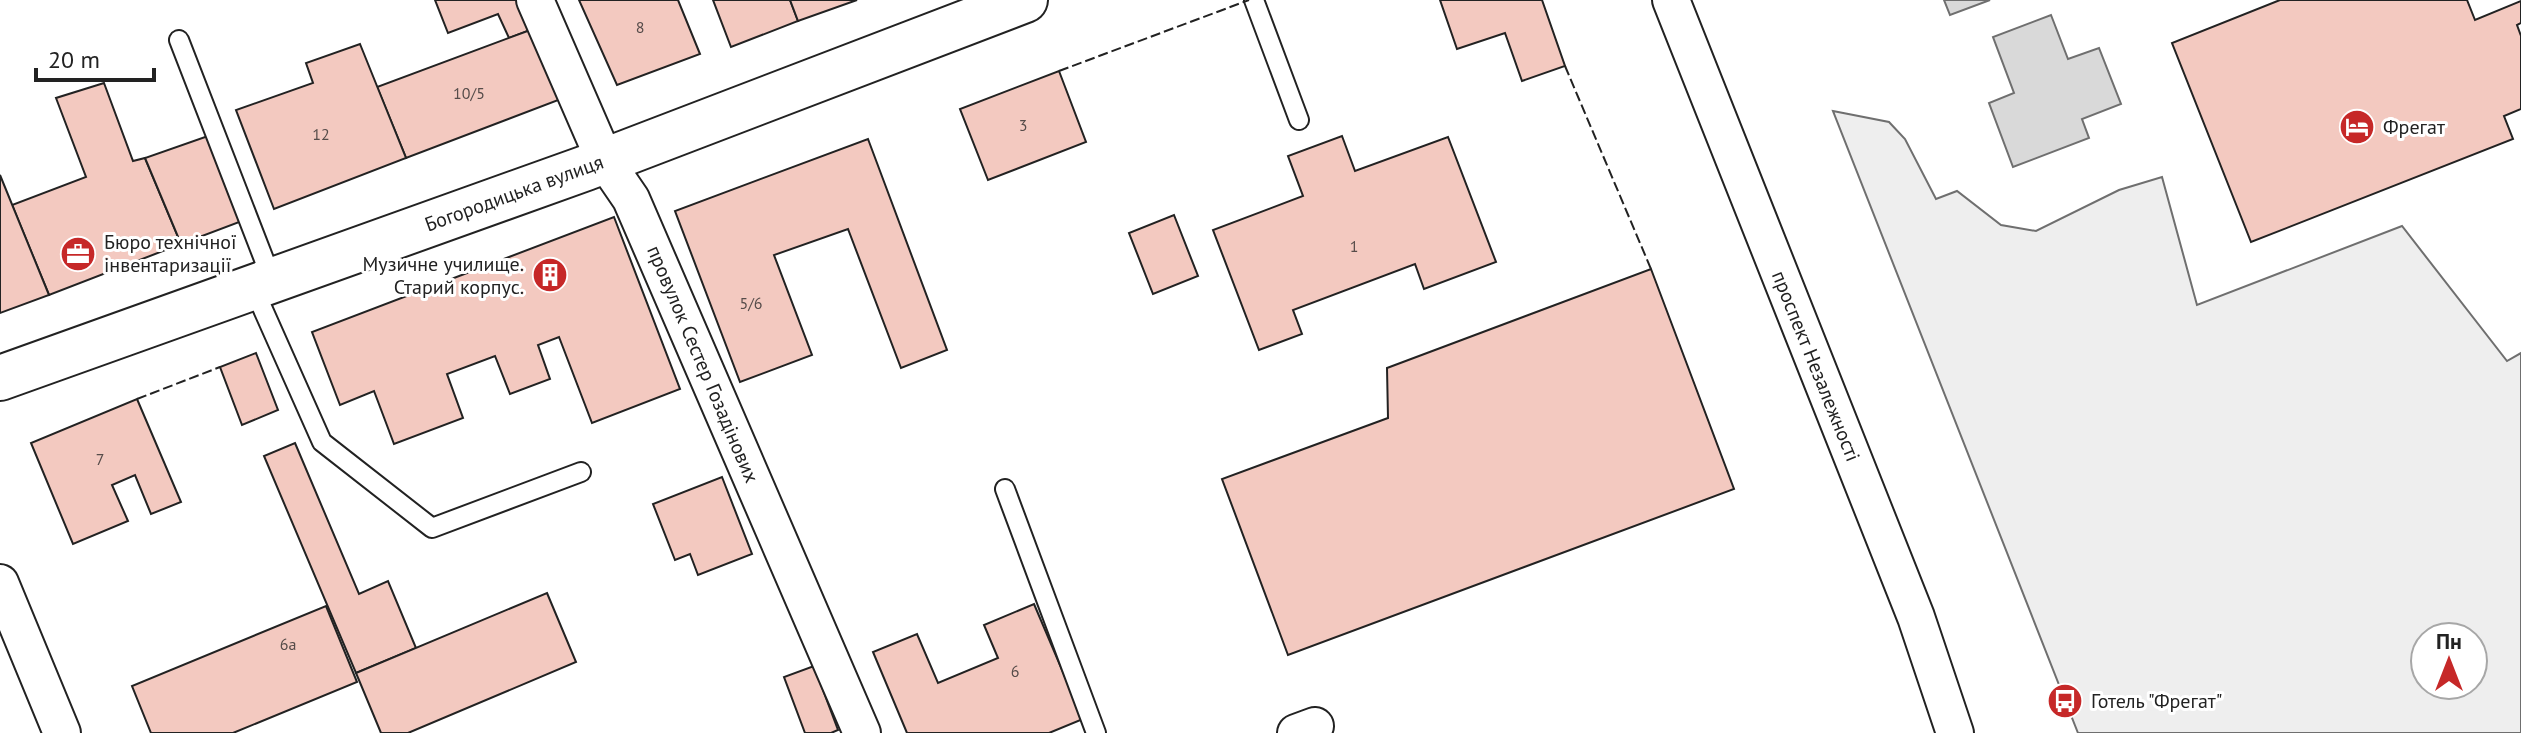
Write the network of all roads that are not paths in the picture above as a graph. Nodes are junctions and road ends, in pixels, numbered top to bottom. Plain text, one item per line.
1 (535, 0) edge
2 (1025, 0) edge
3 (1254, 0) edge
4 (1671, 0) edge
5 (179, 40) dead end
6 (1299, 120) dead end
7 (605, 161) junction
8 (262, 283) junction
9 (0, 378) edge
10 (581, 472) dead end
11 (1005, 489) dead end
12 (0, 583) edge
13 (62, 733) edge
14 (862, 733) edge
15 (1096, 733) edge
16 (1955, 733) edge

1 - 7 street, провулок Сестер Гозадінових
2 - 7 street, Богородицька вулиця
3 - 6 lane
4 - 16 street, проспект Незалежності
5 - 8 lane
7 - 8 street, Богородицька вулиця
7 - 14 street, провулок Сестер Гозадінових
8 - 9 street, Богородицька вулиця
8 - 10 lane
11 - 15 lane
12 - 13 street

